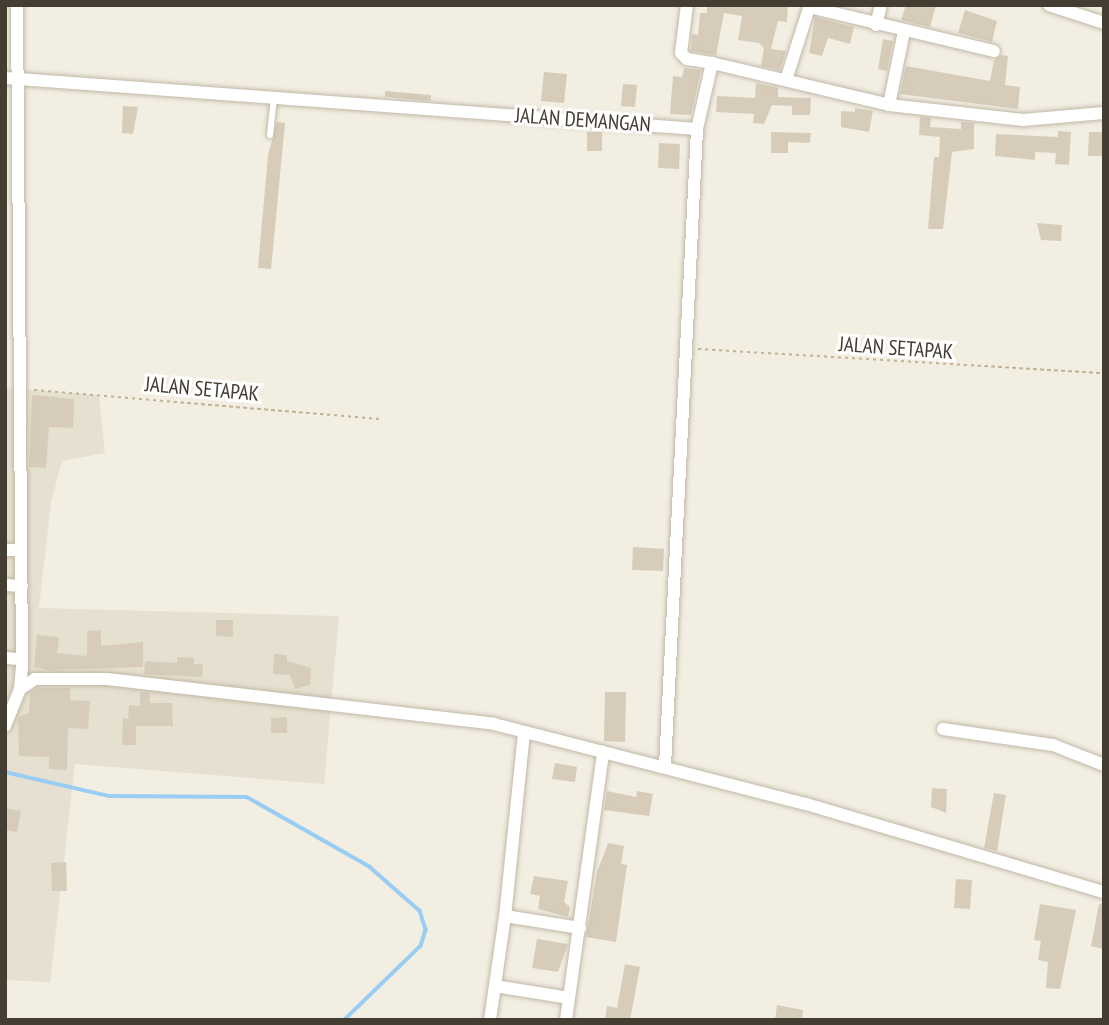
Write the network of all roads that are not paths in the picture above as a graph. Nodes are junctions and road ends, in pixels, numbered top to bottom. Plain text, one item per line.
1 (17, 5) edge
2 (687, 5) edge
3 (881, 5) edge
4 (1049, 5) edge
5 (810, 6) edge
6 (1104, 23) edge
7 (876, 25) junction
8 (904, 31) junction
9 (994, 51) dead end
10 (712, 64) junction
11 (11, 78) edge
12 (786, 80) junction
13 (274, 97) junction
14 (889, 104) junction
15 (1104, 113) edge
16 (697, 129) junction
17 (270, 135) dead end
18 (5, 479) edge
19 (19, 483) junction
20 (5, 550) edge
21 (20, 550) junction
22 (5, 585) edge
23 (22, 586) junction
24 (5, 658) edge
25 (22, 664) junction
26 (35, 679) junction
27 (20, 689) junction
28 (5, 726) edge
29 (943, 729) dead end
30 (524, 733) junction
31 (603, 752) junction
32 (665, 765) junction
33 (1104, 765) edge
34 (1104, 892) edge
35 (505, 916) junction
36 (580, 928) junction
37 (495, 986) junction
38 (569, 998) junction
39 (490, 1020) edge
40 (566, 1020) edge

1 - 11 street
2 - 10 street
3 - 7 street
4 - 6 street
5 - 7 street
5 - 12 street
7 - 8 street
8 - 9 street
8 - 14 street
10 - 12 street
10 - 16 street
11 - 13 street, JALAN DEMANGAN
11 - 19 street
12 - 14 street
13 - 16 street, JALAN DEMANGAN
13 - 17 lane
14 - 15 street
16 - 32 street
18 - 19 street
19 - 21 street
20 - 21 street
21 - 23 street
22 - 23 street
23 - 25 street
24 - 25 street
25 - 26 street
25 - 27 street
26 - 27 street
26 - 30 street
27 - 28 street
29 - 33 street
30 - 31 street
30 - 35 street
31 - 32 street
31 - 36 street
32 - 34 street
35 - 36 street
35 - 37 street
36 - 38 street
37 - 38 street
37 - 39 street
38 - 40 street

